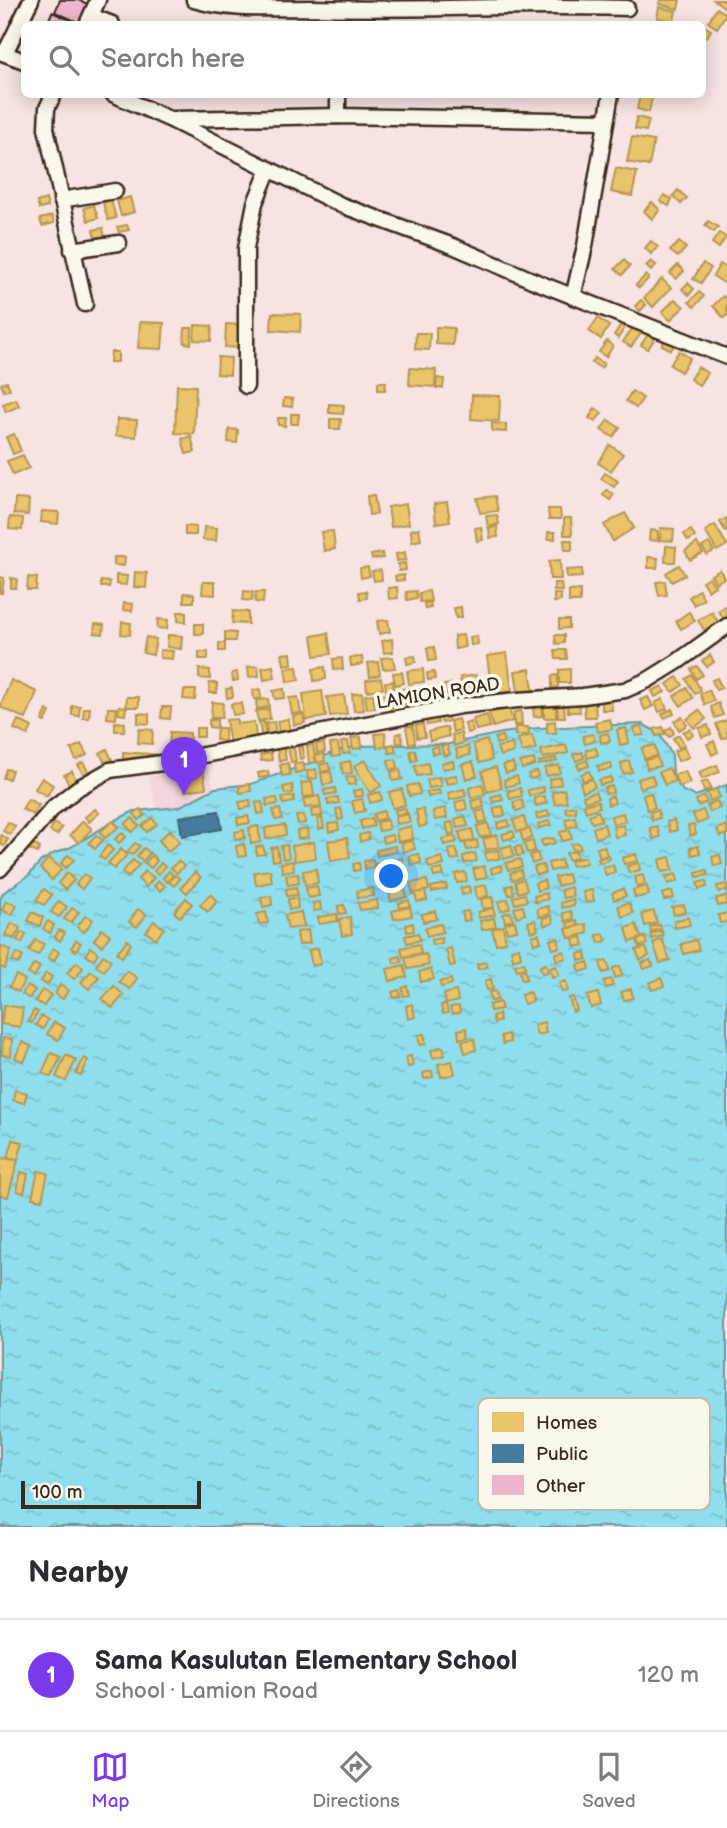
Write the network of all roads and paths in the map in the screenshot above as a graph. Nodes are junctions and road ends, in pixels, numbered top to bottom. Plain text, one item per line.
1 (31, 0) edge
2 (98, 0) edge
3 (194, 0) edge
4 (628, 4) edge
5 (339, 5) edge
6 (89, 20) edge
7 (2, 53) edge
8 (21, 60) edge
9 (52, 98) edge
10 (122, 98) edge
11 (338, 98) edge
12 (610, 98) edge
13 (338, 116) junction
14 (169, 119) junction
15 (606, 121) junction
16 (269, 169) junction
17 (115, 191) dead end
18 (61, 200) junction
19 (119, 243) dead end
20 (72, 250) junction
21 (573, 297) junction
22 (85, 304) dead end
23 (727, 357) edge
24 (246, 386) dead end
25 (727, 626) edge
26 (0, 869) edge

1 - 7 street
2 - 6 street
3 - 5 street
4 - 5 street
7 - 8 street
9 - 18 street
10 - 14 street
11 - 13 street
12 - 15 street
13 - 14 street
13 - 15 street
14 - 16 street
15 - 21 street
16 - 21 street
16 - 24 street
17 - 18 street
18 - 20 street
19 - 20 street
20 - 22 street
21 - 23 street
25 - 26 street, LAMION ROAD

